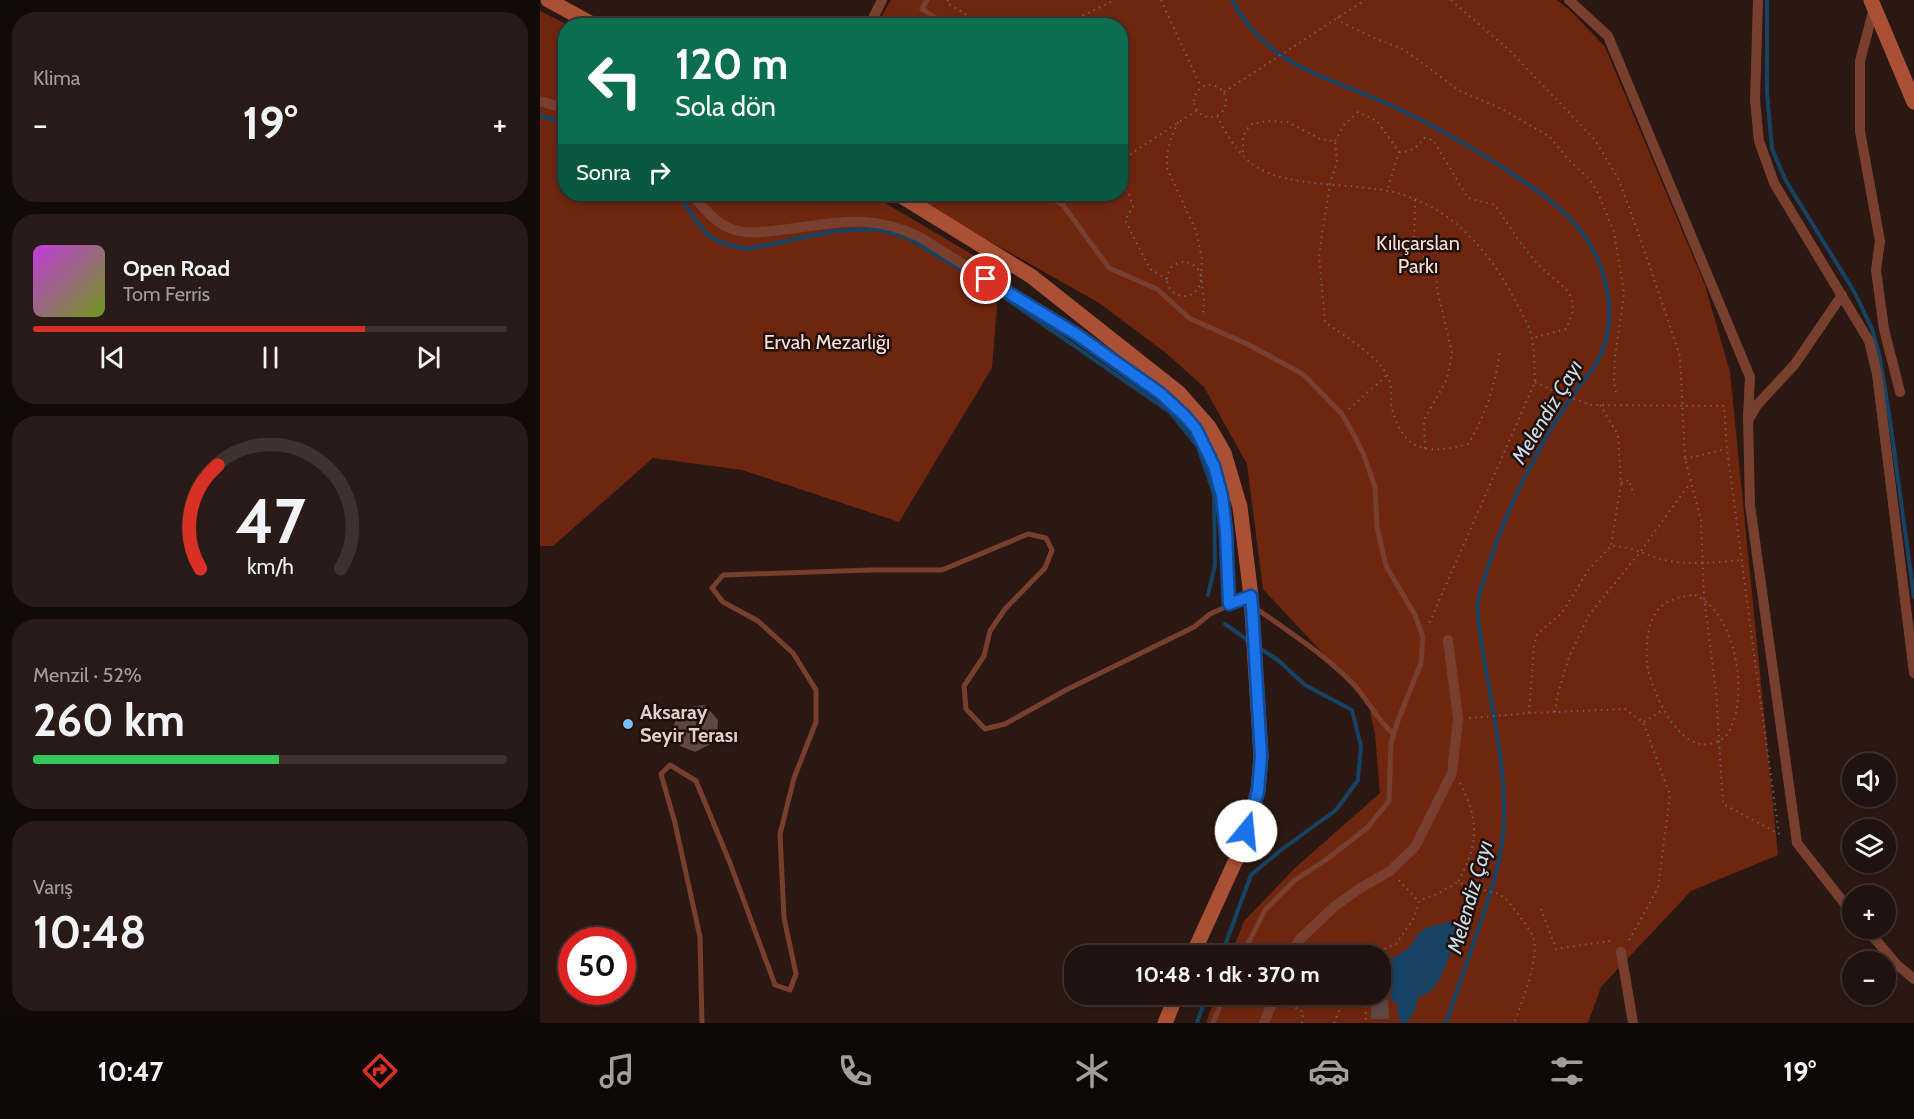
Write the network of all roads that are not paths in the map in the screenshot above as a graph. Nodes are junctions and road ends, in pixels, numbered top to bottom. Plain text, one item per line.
1 (548, 0) edge
2 (882, 0) edge
3 (927, 0) edge
4 (1569, 0) edge
5 (1758, 0) edge
6 (1873, 4) edge
7 (581, 18) edge
8 (873, 18) edge
9 (936, 18) edge
10 (540, 101) edge
11 (1914, 102) edge
12 (558, 107) edge
13 (698, 201) edge
14 (909, 201) edge
15 (1057, 201) edge
16 (1842, 295) junction
17 (1900, 392) dead end
18 (1748, 421) junction
19 (1252, 601) junction
20 (1229, 604) junction
21 (1448, 640) dead end
22 (1914, 673) edge
23 (1394, 734) junction
24 (1842, 900) edge
25 (1875, 939) edge
26 (1197, 945) edge
27 (1248, 945) edge
28 (1297, 945) edge
29 (1621, 952) road end
30 (1914, 979) edge
31 (1172, 1005) edge
32 (1220, 1005) edge
33 (1271, 1005) edge
34 (702, 1023) edge
35 (1165, 1023) edge
36 (1213, 1023) edge
37 (1264, 1023) edge
38 (1633, 1023) edge

1 - 7 main road
2 - 8 street
3 - 9 lane
4 - 18 street
5 - 16 street
6 - 11 main road
6 - 17 street
10 - 12 street
13 - 20 street
14 - 19 main road
15 - 23 lane
16 - 18 street
16 - 22 street
18 - 24 street
19 - 20 lane
19 - 23 lane
19 - 26 main road
20 - 34 lane
21 - 28 street
23 - 27 lane
25 - 30 street
29 - 38 street
31 - 35 main road
32 - 36 lane
33 - 37 street

